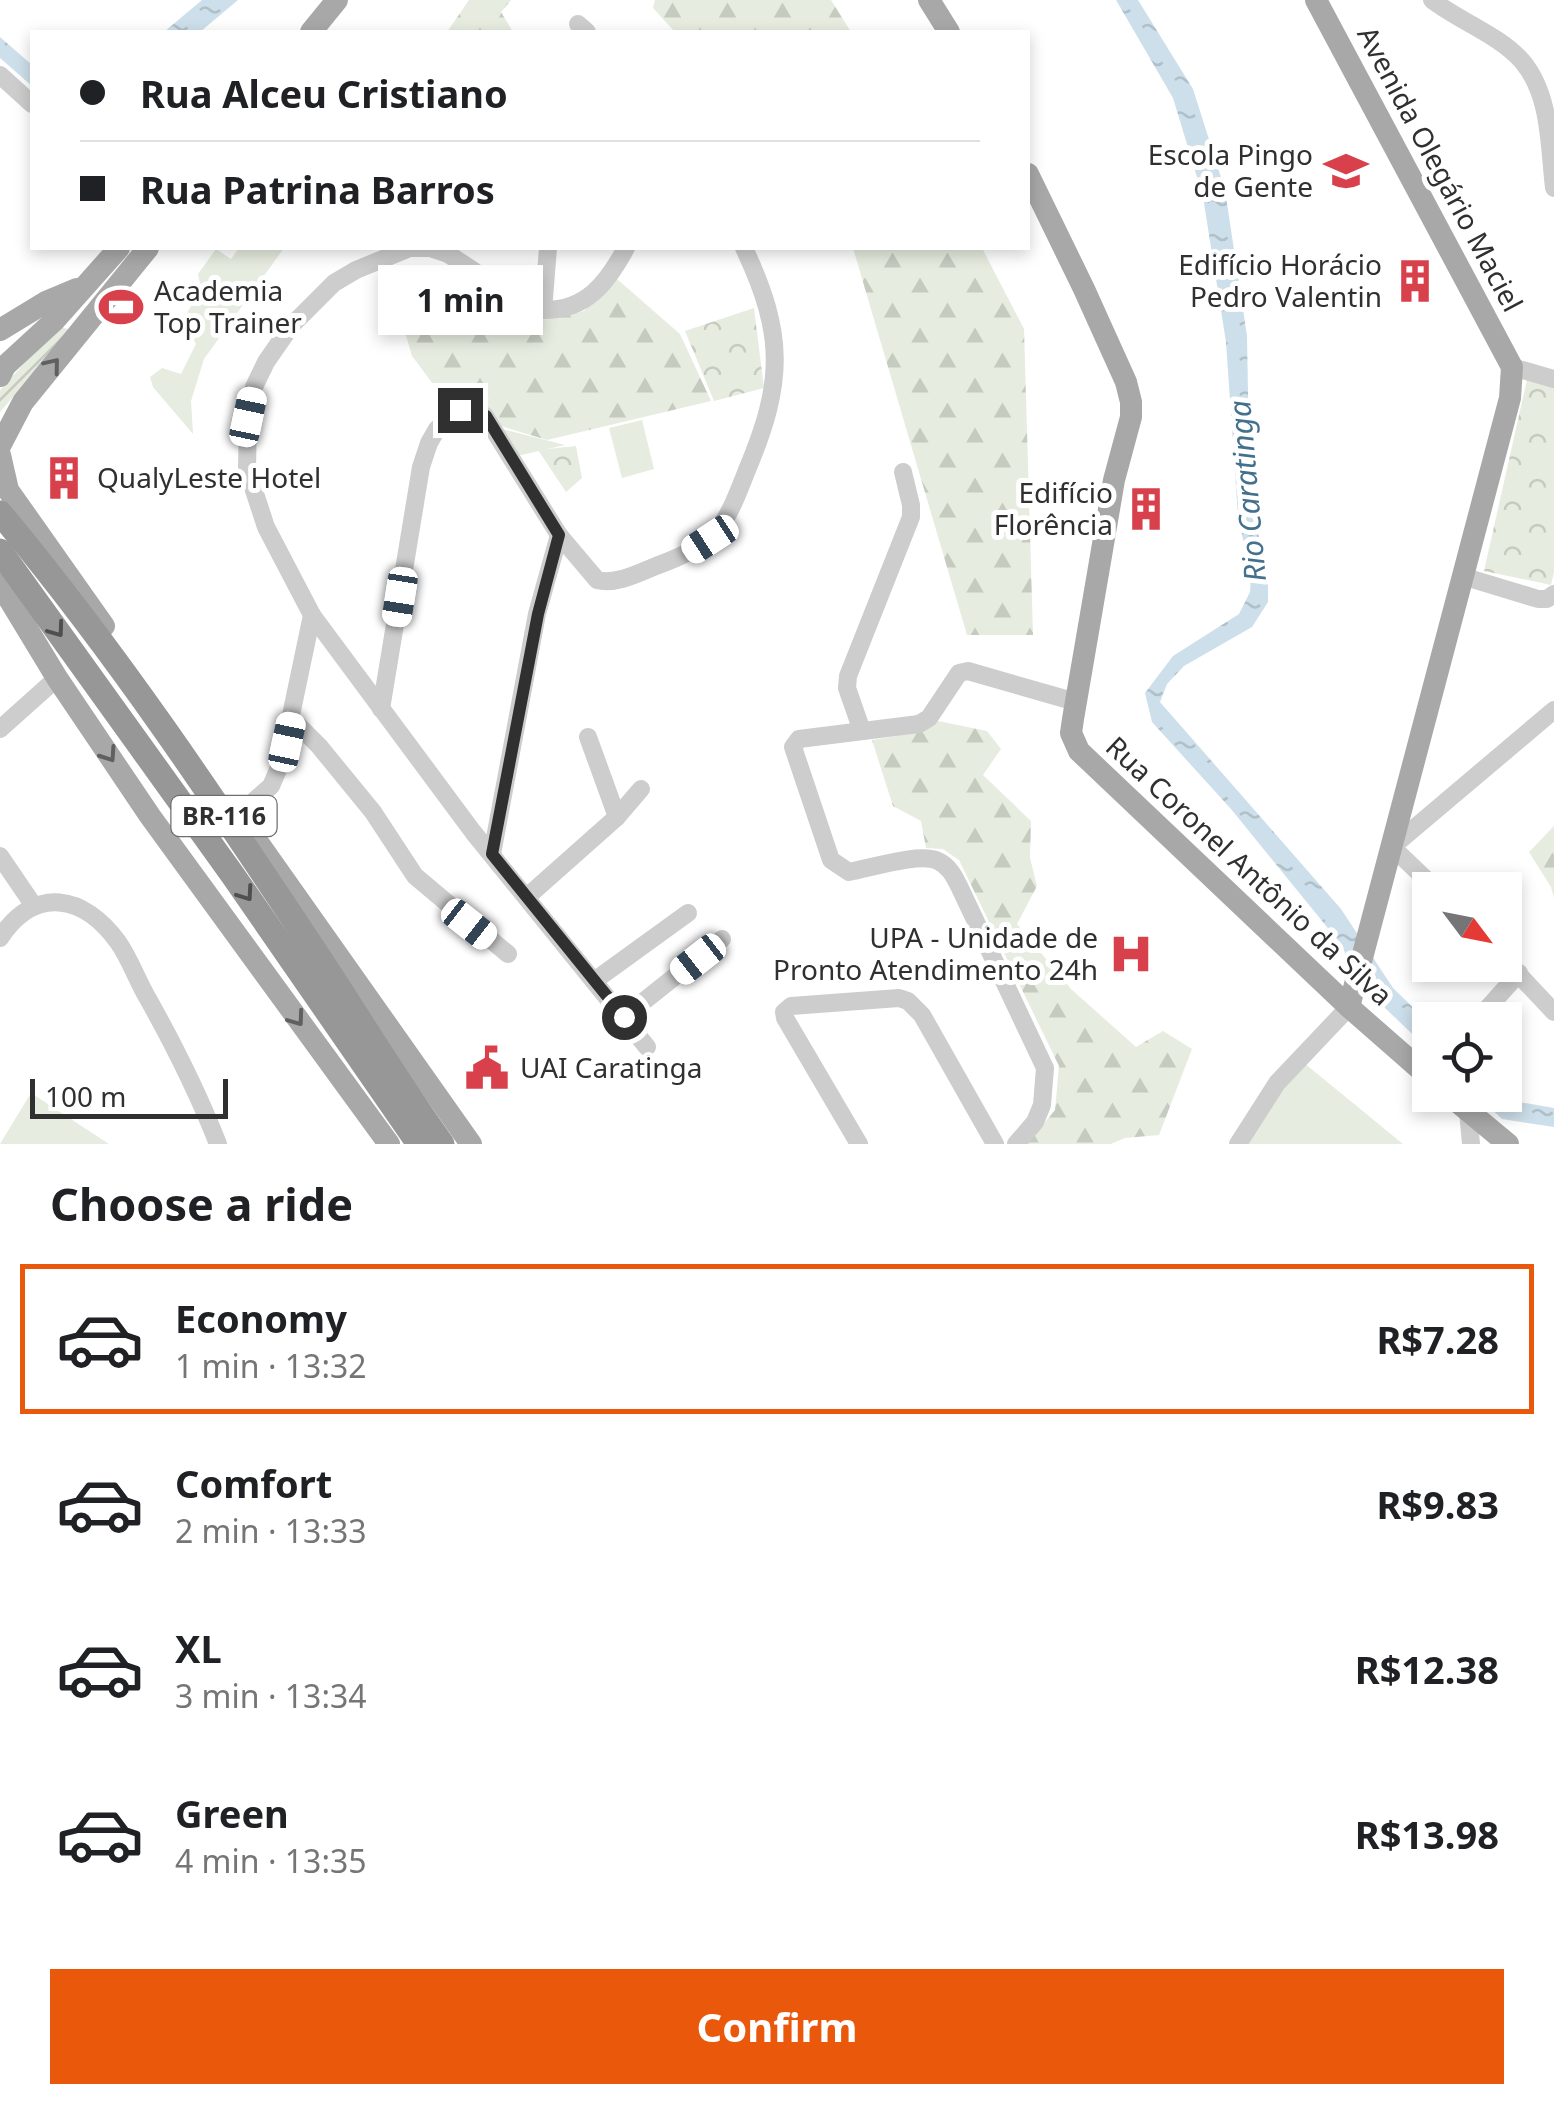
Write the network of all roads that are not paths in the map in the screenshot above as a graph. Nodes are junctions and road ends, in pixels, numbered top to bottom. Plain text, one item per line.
1 (337, 0) edge
2 (930, 0) edge
3 (1316, 0) edge
4 (1432, 0) edge
5 (314, 30) edge
6 (948, 30) edge
7 (0, 75) edge
8 (30, 102) edge
9 (1030, 178) edge
10 (1554, 188) edge
11 (118, 250) edge
12 (146, 250) edge
13 (402, 250) edge
14 (436, 250) edge
15 (548, 250) edge
16 (625, 250) edge
17 (745, 250) edge
18 (85, 286) junction
19 (543, 310) junction
20 (54, 321) junction
21 (0, 330) edge
22 (79, 334) junction
23 (2, 365) edge
24 (1512, 367) junction
25 (1554, 379) edge
26 (0, 446) edge
27 (0, 456) edge
28 (903, 472) dead end
29 (0, 513) edge
30 (559, 535) junction
31 (0, 551) edge
32 (1462, 576) junction
33 (0, 584) edge
34 (1554, 594) edge
35 (312, 615) junction
36 (57, 678) junction
37 (1076, 702) junction
38 (381, 709) junction
39 (1554, 710) edge
40 (292, 718) junction
41 (0, 730) edge
42 (862, 730) junction
43 (588, 737) dead end
44 (642, 790) dead end
45 (238, 815) junction
46 (617, 817) junction
47 (1392, 846) junction
48 (492, 854) junction
49 (0, 856) edge
50 (1418, 872) edge
51 (528, 896) junction
52 (34, 906) junction
53 (688, 913) dead end
54 (0, 938) edge
55 (722, 940) dead end
56 (508, 954) dead end
57 (1522, 978) edge
58 (594, 981) junction
59 (1352, 1000) junction
60 (1554, 1012) edge
61 (624, 1017) junction
62 (646, 1047) dead end
63 (1412, 1059) edge
64 (437, 1097) junction
65 (1468, 1112) edge
66 (1469, 1112) edge
67 (416, 1139) edge
68 (218, 1144) edge
69 (471, 1144) edge
70 (859, 1144) edge
71 (995, 1144) edge
72 (1016, 1144) edge
73 (1238, 1144) edge
74 (1471, 1144) edge
75 (1508, 1144) edge

1 - 5 main road
2 - 6 main road
3 - 24 main road, Avenida Olegário Maciel
4 - 10 street
7 - 8 street
9 - 37 main road, Rua Coronel Antônio da Silva
11 - 18 main road
12 - 22 main road
13 - 35 street
14 - 19 street
15 - 19 street
16 - 19 street
17 - 30 street
18 - 20 main road
18 - 21 main road
20 - 22 main road
20 - 23 main road
26 -> 22 main road
24 - 25 street
24 - 32 main road
27 - 45 main road
28 - 42 street
29 - 67 highway, BR-116
30 - 38 street
30 - 48 street
31 -> 67 highway, BR-116
32 - 34 street
32 - 47 main road
33 - 36 main road
35 - 38 street
35 - 40 street
36 - 41 street
36 -> 67 main road
37 - 42 street
37 - 59 main road, Rua Coronel Antônio da Silva
38 - 48 street
39 - 47 street
40 - 45 street
40 - 56 street
42 - 72 street
43 - 46 street
44 - 46 street
45 - 64 main road
46 - 51 street
47 - 50 street
47 - 59 main road
48 - 51 street
49 - 52 street
51 - 58 street
52 - 54 street
52 - 68 street
53 - 58 street
55 - 61 street
57 - 60 street
58 - 61 street
59 - 63 main road, Rua Coronel Antônio da Silva
59 - 73 street
61 - 62 street
64 - 67 highway
64 - 69 main road
65 - 74 street
66 - 75 main road
70 - 71 street

